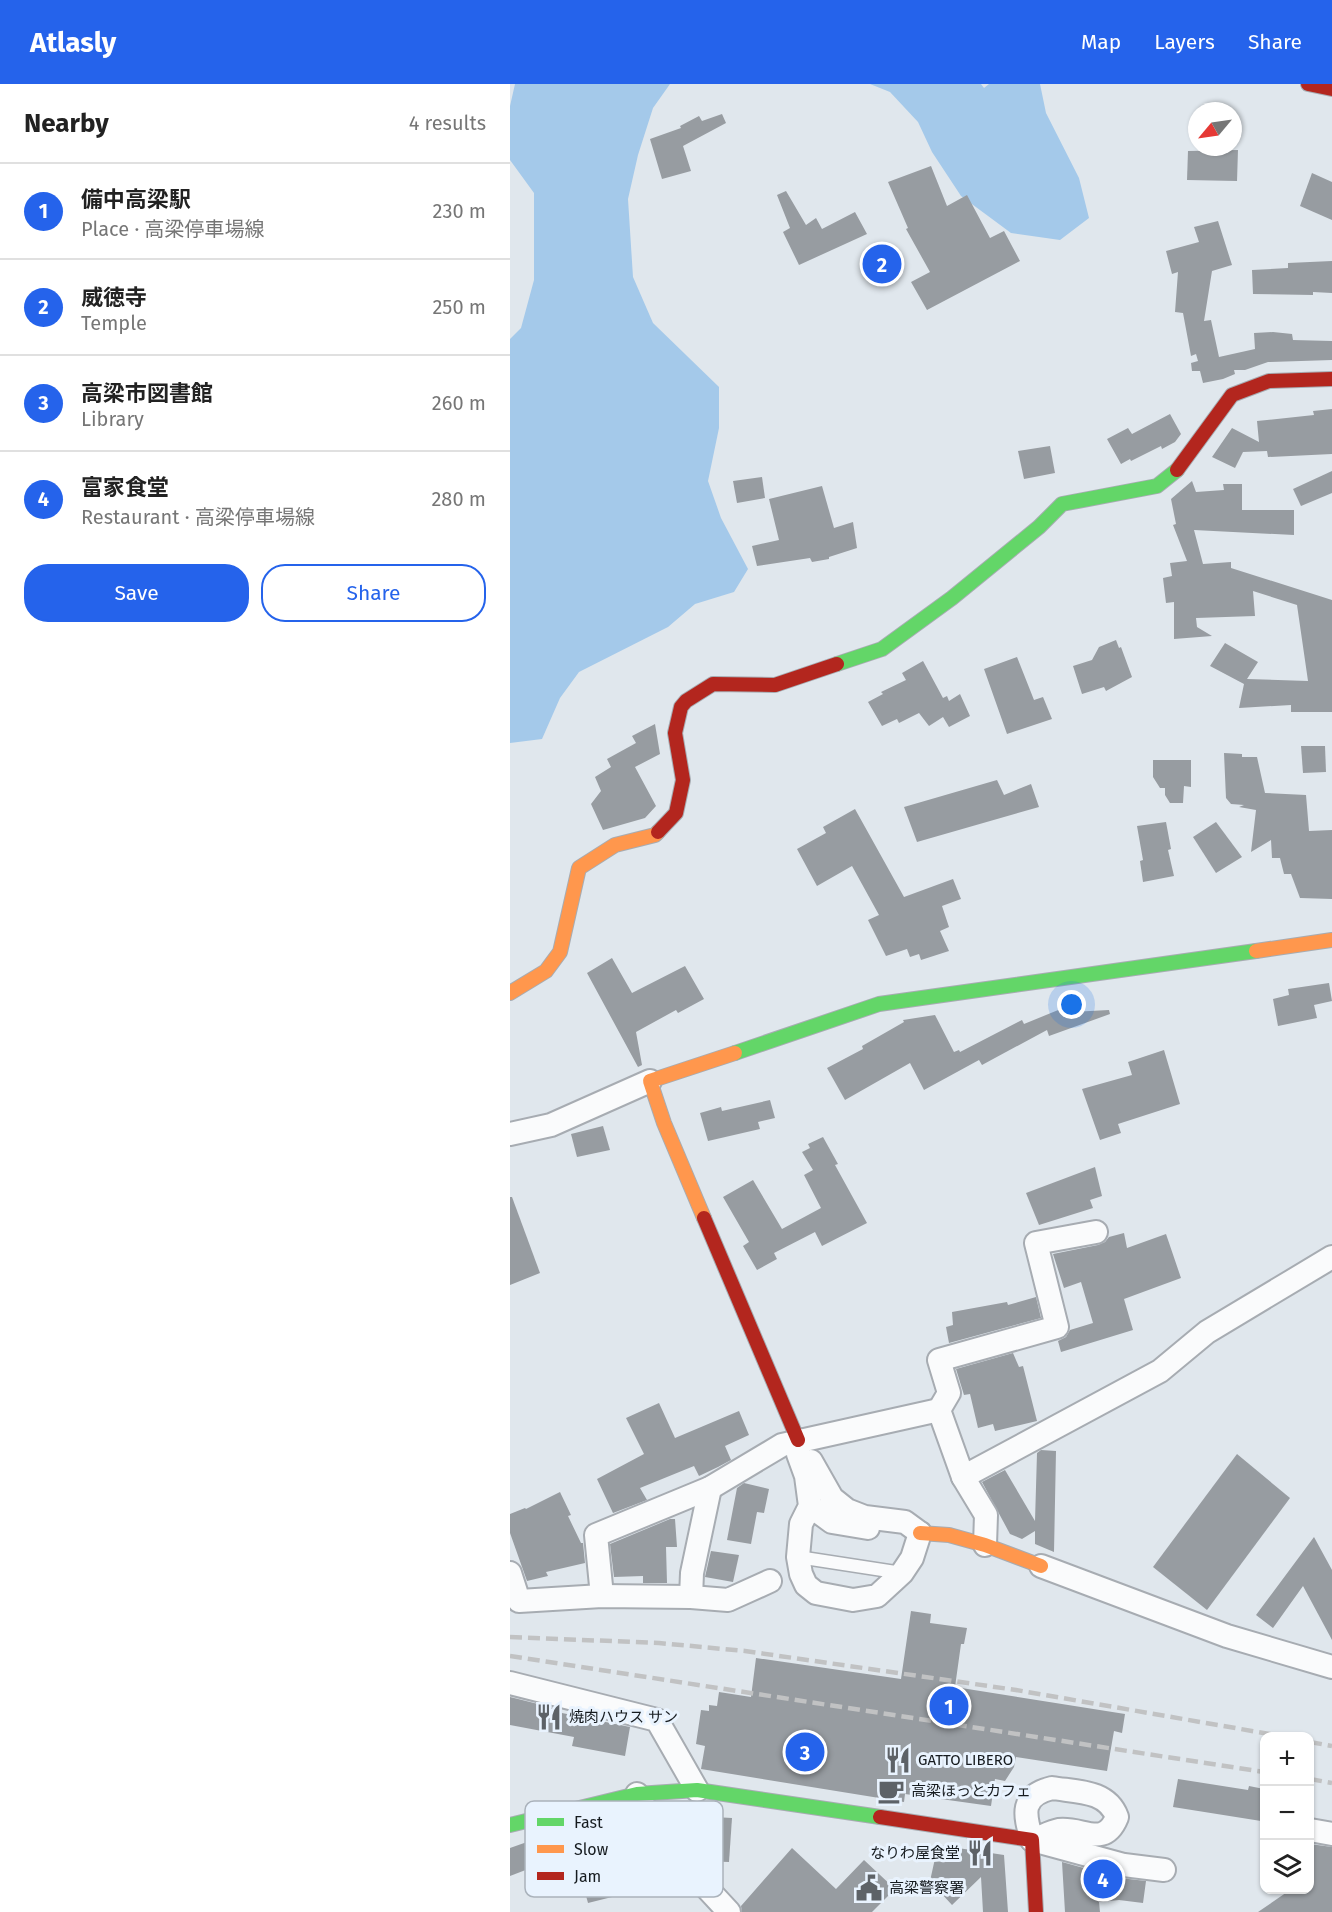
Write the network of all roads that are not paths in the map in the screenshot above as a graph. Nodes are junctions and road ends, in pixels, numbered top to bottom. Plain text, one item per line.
1 (1308, 84) edge
2 (1332, 89) edge
3 (1332, 379) edge
4 (1332, 940) edge
5 (510, 993) edge
6 (650, 1081) junction
7 (510, 1134) edge
8 (1096, 1232) dead end
9 (1332, 1257) edge
10 (939, 1410) junction
11 (798, 1440) junction
12 (963, 1478) junction
13 (710, 1488) junction
14 (810, 1506) junction
15 (920, 1533) junction
16 (985, 1545) junction
17 (798, 1557) junction
18 (1041, 1566) joint
19 (510, 1573) edge
20 (903, 1573) junction
21 (770, 1581) dead end
22 (602, 1596) junction
23 (691, 1597) junction
24 (515, 1601) edge
25 (1332, 1667) edge
26 (510, 1683) edge
27 (697, 1790) junction
28 (637, 1794) junction
29 (608, 1801) edge
30 (641, 1801) edge
31 (525, 1821) edge
32 (510, 1825) edge
33 (1314, 1831) edge
34 (1332, 1834) edge
35 (1032, 1840) junction
36 (1164, 1870) dead end
37 (715, 1897) edge
38 (729, 1912) edge
39 (1036, 1912) edge

1 - 2 main road
3 - 5 main road
4 - 6 main road
6 - 7 street
6 - 11 main road
8 - 10 street
9 - 12 street
10 - 11 street
10 - 12 street
11 - 13 street
11 - 14 street
11 - 15 street
12 - 16 street
13 - 22 street
13 - 23 street
14 - 15 street
14 - 17 street
15 - 16 main road
15 - 20 street
16 - 18 main road
17 - 20 lane
17 - 20 street
18 - 25 street
19 - 24 street
21 - 23 street
22 - 23 street
22 - 24 street
26 - 27 street
27 - 28 main road
27 - 35 main road
28 - 29 main road
28 - 30 street
31 - 32 main road
33 - 34 street
35 - 36 street
35 - 39 main road
37 - 38 street

